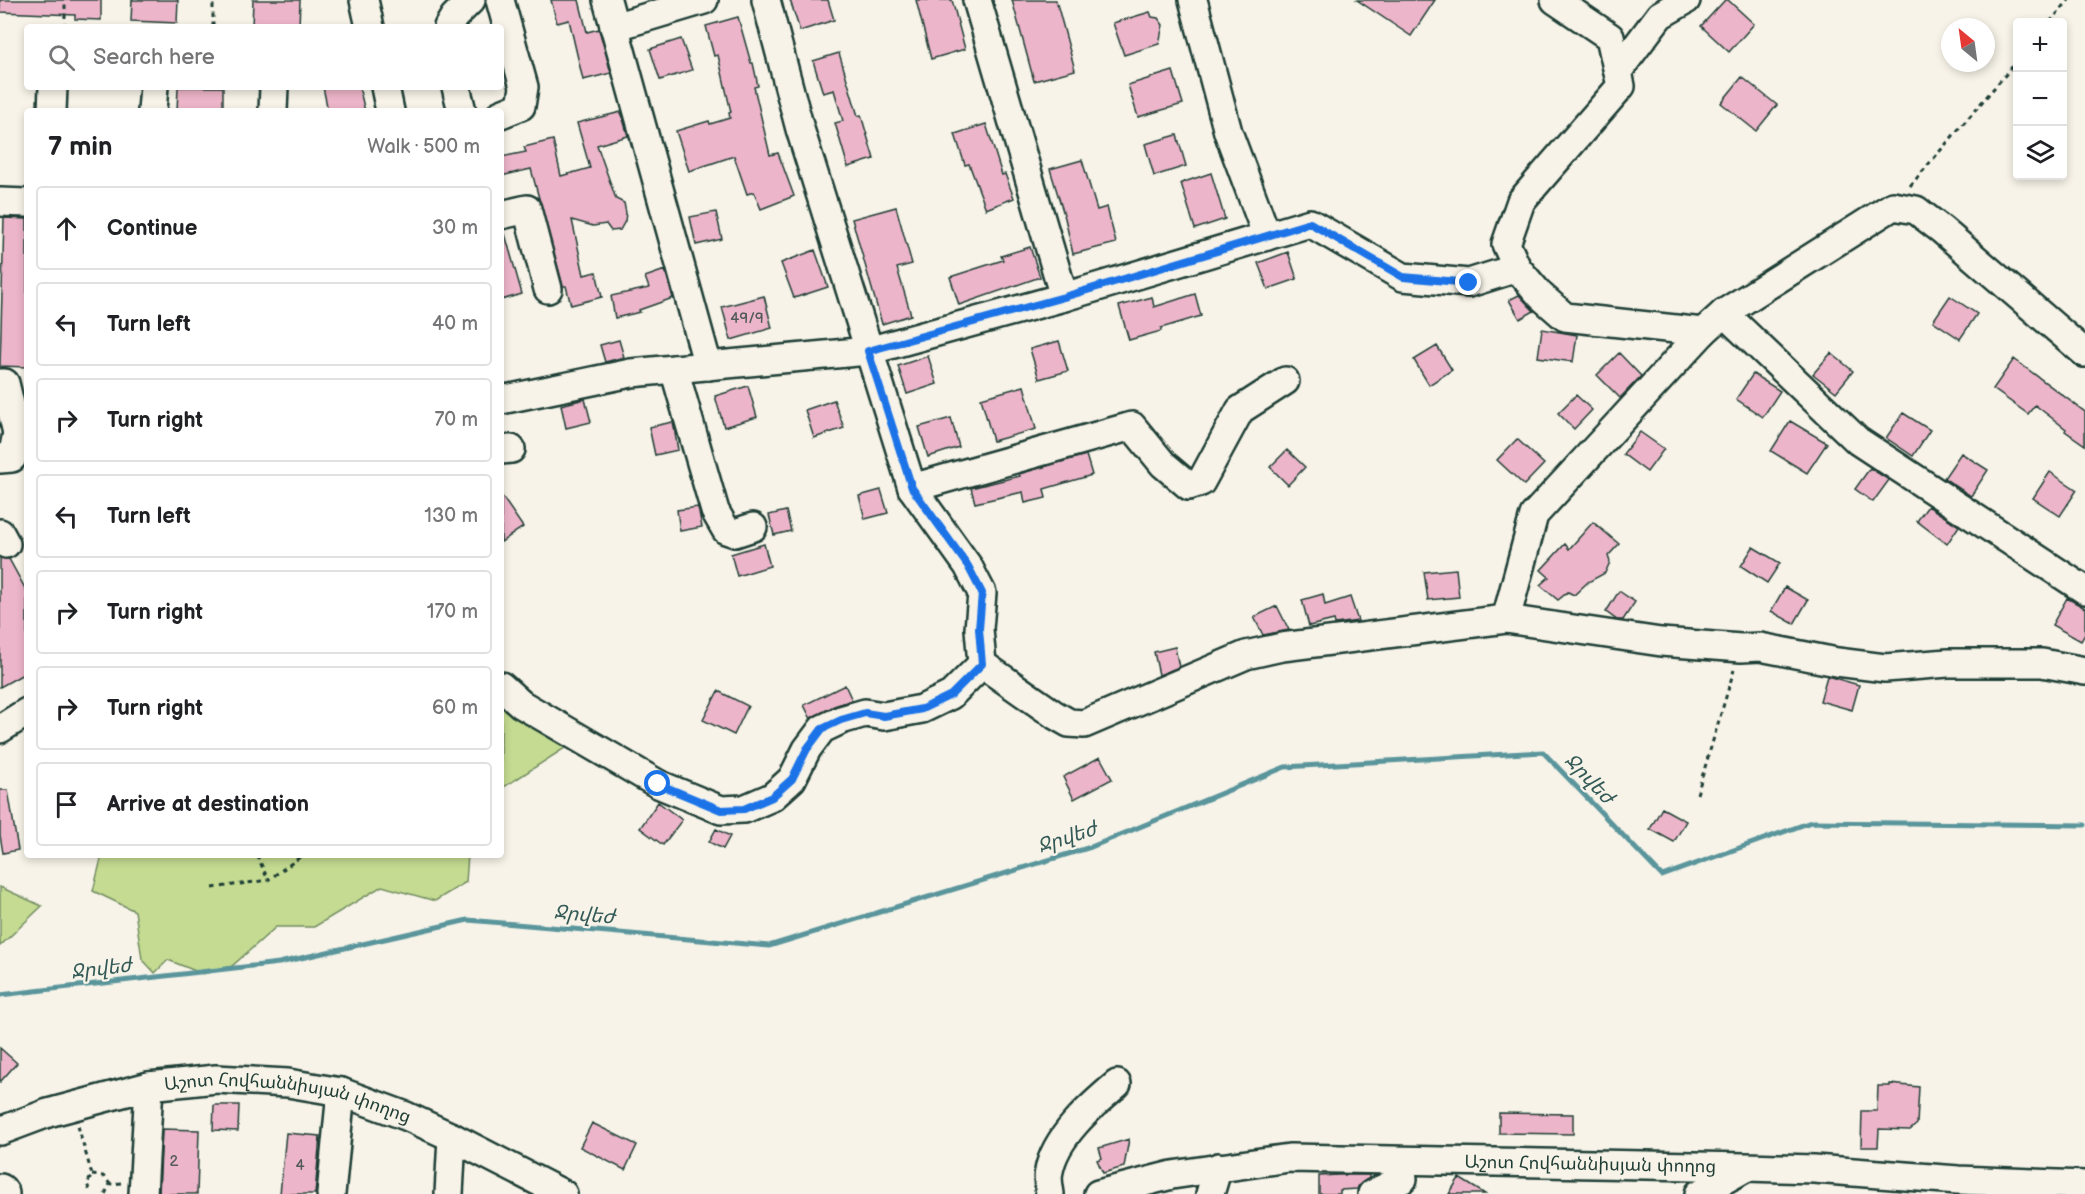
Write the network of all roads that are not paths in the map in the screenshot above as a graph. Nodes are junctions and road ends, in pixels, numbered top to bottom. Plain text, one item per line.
1 (471, 0) edge
2 (500, 0) edge
3 (607, 0) edge
4 (704, 0) edge
5 (766, 0) edge
6 (977, 0) edge
7 (1193, 0) edge
8 (1555, 0) edge
9 (1686, 0) edge
10 (450, 24) edge
11 (614, 27) junction
12 (1618, 71) junction
13 (53, 90) edge
14 (154, 90) edge
15 (274, 90) edge
16 (386, 90) edge
17 (457, 90) edge
18 (52, 108) edge
19 (152, 108) edge
20 (273, 108) edge
21 (389, 108) edge
22 (461, 108) edge
23 (504, 113) edge
24 (0, 202) edge
25 (24, 203) edge
26 (504, 214) edge
27 (1267, 236) junction
28 (1516, 268) junction
29 (548, 289) dead end
30 (1064, 297) junction
31 (1724, 313) junction
32 (1704, 332) junction
33 (868, 351) junction
34 (2085, 353) edge
35 (708, 366) junction
36 (674, 369) junction
37 (1286, 381) dead end
38 (0, 383) edge
39 (504, 399) edge
40 (22, 432) edge
41 (0, 459) edge
42 (912, 488) junction
43 (753, 527) dead end
44 (2085, 590) edge
45 (1506, 619) junction
46 (982, 664) junction
47 (2085, 671) edge
48 (504, 689) edge
49 (24, 714) edge
50 (0, 729) edge
51 (1116, 1084) dead end
52 (149, 1086) junction
53 (341, 1092) junction
54 (0, 1131) edge
55 (452, 1137) junction
56 (1218, 1167) junction
57 (1746, 1167) junction
58 (1407, 1178) edge
59 (2085, 1185) edge
60 (1952, 1187) edge
61 (1710, 1191) edge
62 (1113, 1192) edge
63 (143, 1194) edge
64 (331, 1194) edge
65 (449, 1194) edge
66 (563, 1194) edge
67 (1050, 1194) edge
68 (1210, 1194) edge
69 (1372, 1194) edge

1 - 10 street
2 - 23 street
3 - 11 street
4 - 11 street
5 - 33 street
6 - 30 street
7 - 27 street
8 - 12 street
9 - 12 street
11 - 35 street
12 - 28 street
13 - 18 street
14 - 19 street
15 - 20 street
16 - 21 street
17 - 22 street
24 - 25 street
26 - 29 street
27 - 28 street
27 - 30 street
28 - 32 street
30 - 33 street
31 - 32 street
31 - 34 street
31 - 44 street
32 - 45 street
33 - 35 street
33 - 42 street
35 - 36 street
36 - 39 street
36 - 43 street
37 - 42 street
38 - 40 street
40 - 41 street
42 - 46 street
45 - 46 street
45 - 47 street
46 - 48 street
49 - 50 street
51 - 67 street
52 - 53 street, Աշոտ Հովհաննիսյան փողոց
52 - 54 street, Աշոտ Հովհաննիսյան փողոց
52 - 63 street
53 - 55 street, Աշոտ Հովհաննիսյան փողոց
53 - 64 street
55 - 65 street
55 - 66 street, Աշոտ Հովհաննիսյան փողոց
56 - 58 street, Աշոտ Հովհաննիսյան փողոց
56 - 62 street, Աշոտ Հովհաննիսյան փողոց
56 - 68 street
57 - 58 street, Աշոտ Հովհաննիսյան փողոց
57 - 60 street, Աշոտ Հովհաննիսյան փողոց
57 - 61 street
58 - 69 street
59 - 60 street, Աշոտ Հովհաննիսյան փողոց

